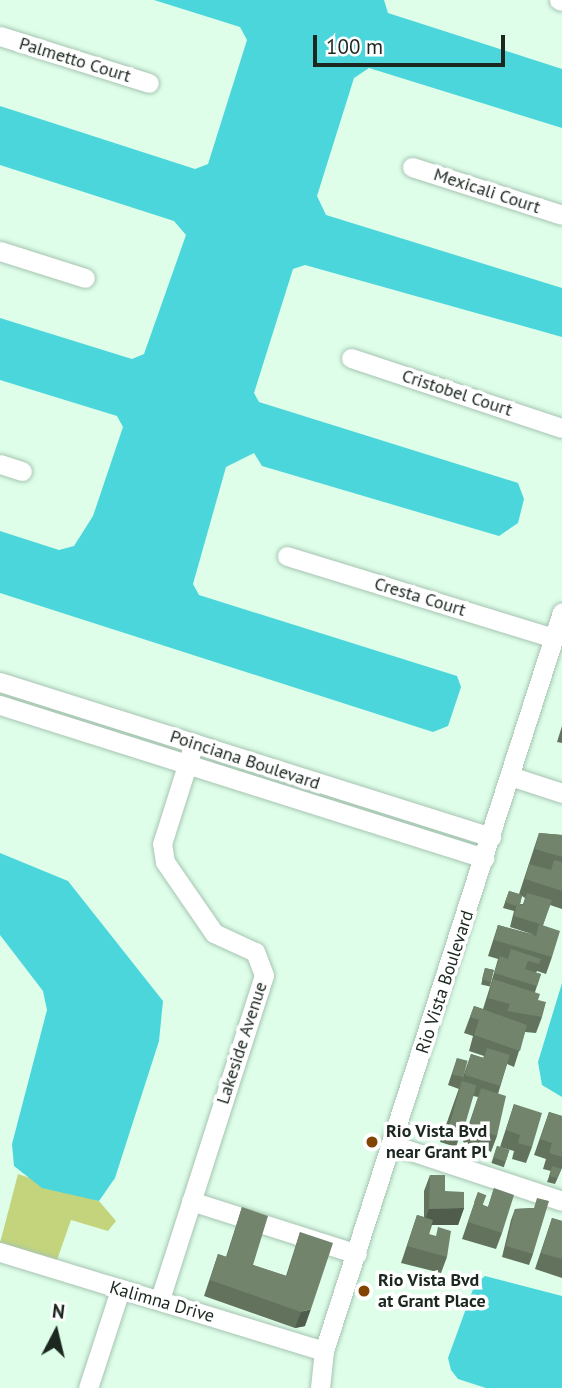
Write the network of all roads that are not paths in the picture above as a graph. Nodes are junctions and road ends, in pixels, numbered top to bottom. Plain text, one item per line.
1 (0, 36) edge
2 (149, 83) dead end
3 (412, 167) dead end
4 (562, 215) edge
5 (0, 251) edge
6 (85, 278) dead end
7 (351, 358) dead end
8 (562, 428) edge
9 (0, 464) edge
10 (22, 471) dead end
11 (287, 556) dead end
12 (562, 612) edge
13 (554, 638) junction
14 (0, 682) edge
15 (0, 705) edge
16 (194, 743) junction
17 (187, 765) junction
18 (510, 776) junction
19 (562, 793) edge
20 (491, 837) junction
21 (484, 858) junction
22 (393, 1145) junction
23 (562, 1200) edge
24 (191, 1201) junction
25 (0, 1252) edge
26 (357, 1254) junction
27 (120, 1290) junction
28 (160, 1299) junction
29 (324, 1351) junction
30 (88, 1388) edge
31 (308, 1388) edge
32 (320, 1388) edge

1 - 2 street, Palmetto Court
3 - 4 street, Mexicali Court
5 - 6 street
7 - 8 street, Cristobel Court
9 - 10 street
11 - 13 street, Cresta Court
12 - 13 street, Rio Vista Boulevard
13 - 18 street, Rio Vista Boulevard
14 - 16 street, Poinciana Boulevard
15 - 17 street, Poinciana Boulevard
16 - 17 street, Lakeside Avenue
16 - 20 street, Poinciana Boulevard
17 - 21 street, Poinciana Boulevard
17 - 24 street, Lakeside Avenue
18 - 19 street
18 - 20 street, Rio Vista Boulevard
20 - 21 street, Rio Vista Boulevard
21 - 22 street, Rio Vista Boulevard
22 - 23 street
22 - 26 street, Rio Vista Boulevard
24 - 26 street
24 - 28 street, Lakeside Avenue
25 - 27 street, Kalimna Drive
26 - 29 street, Rio Vista Boulevard
27 - 28 street, Kalimna Drive
27 - 30 street
28 - 29 street, Kalimna Drive
29 - 31 street, Rio Vista Boulevard
29 - 32 street, Rio Vista Boulevard

